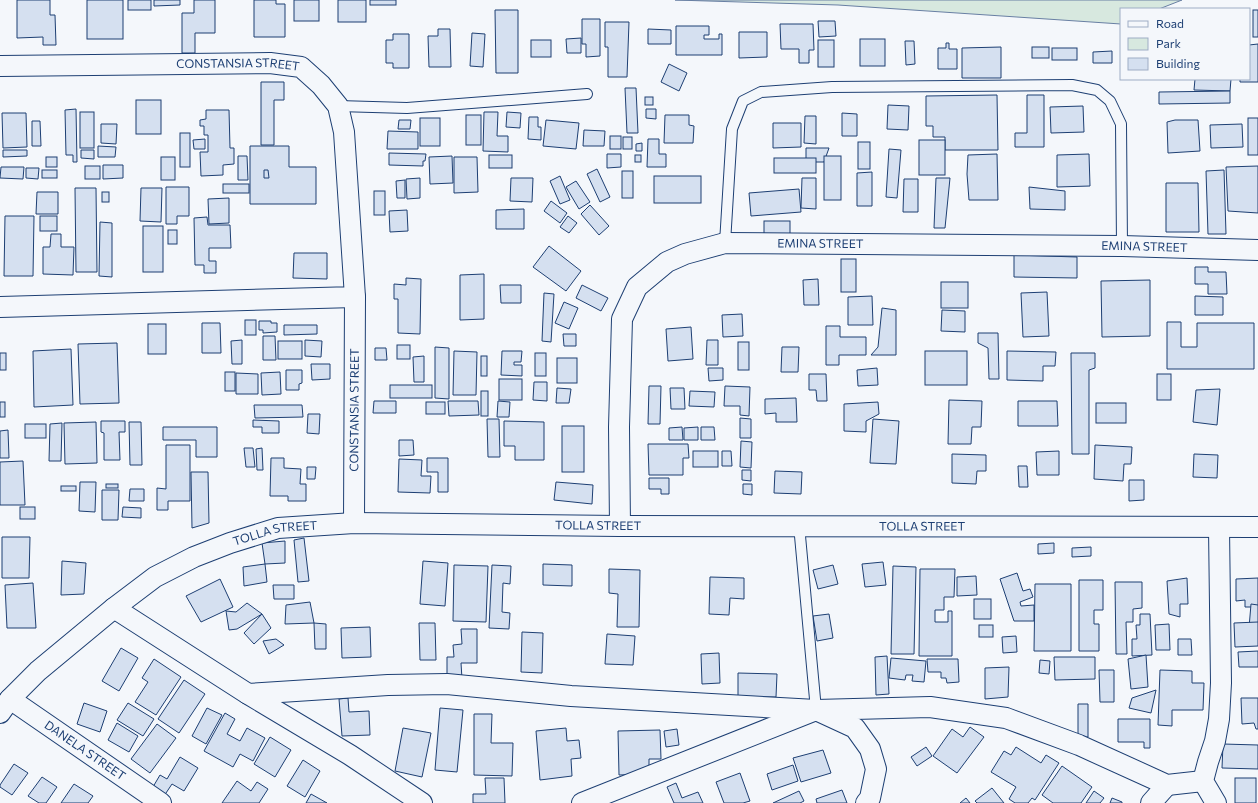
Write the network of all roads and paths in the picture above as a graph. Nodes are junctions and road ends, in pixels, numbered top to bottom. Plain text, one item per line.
1 (0, 66) edge
2 (587, 94) dead end
3 (338, 106) junction
4 (725, 243) junction
5 (1122, 246) junction
6 (1258, 250) edge
7 (355, 297) junction
8 (0, 307) edge
9 (354, 523) junction
10 (800, 525) junction
11 (620, 526) junction
12 (1258, 527) edge
13 (1219, 528) junction
14 (114, 608) junction
15 (248, 694) junction
16 (5, 706) edge
17 (816, 710) junction
18 (1203, 781) junction
19 (1167, 785) junction
20 (871, 800) edge
21 (160, 803) edge
22 (422, 803) edge
23 (582, 803) edge
24 (1150, 803) edge
25 (1216, 803) edge

1 - 3 street, CONSTANSIA STREET
2 - 3 lane
3 - 7 street, CONSTANSIA STREET
4 - 5 street, EMINA STREET
4 - 5 lane
4 - 11 street, EMINA STREET
5 - 6 street, EMINA STREET
7 - 8 street
7 - 9 street, CONSTANSIA STREET
9 - 11 street, TOLLA STREET
9 - 14 street, TOLLA STREET
10 - 11 street, TOLLA STREET
10 - 13 street, TOLLA STREET
10 - 17 lane
12 - 13 street, TOLLA STREET
13 - 18 street
14 - 15 street
14 - 16 street, TOLLA STREET
15 - 17 street
15 - 22 street
16 - 21 street, DANELA STREET
17 - 19 street
17 - 20 street
17 - 23 street
18 - 19 street
18 - 25 street
19 - 24 street

